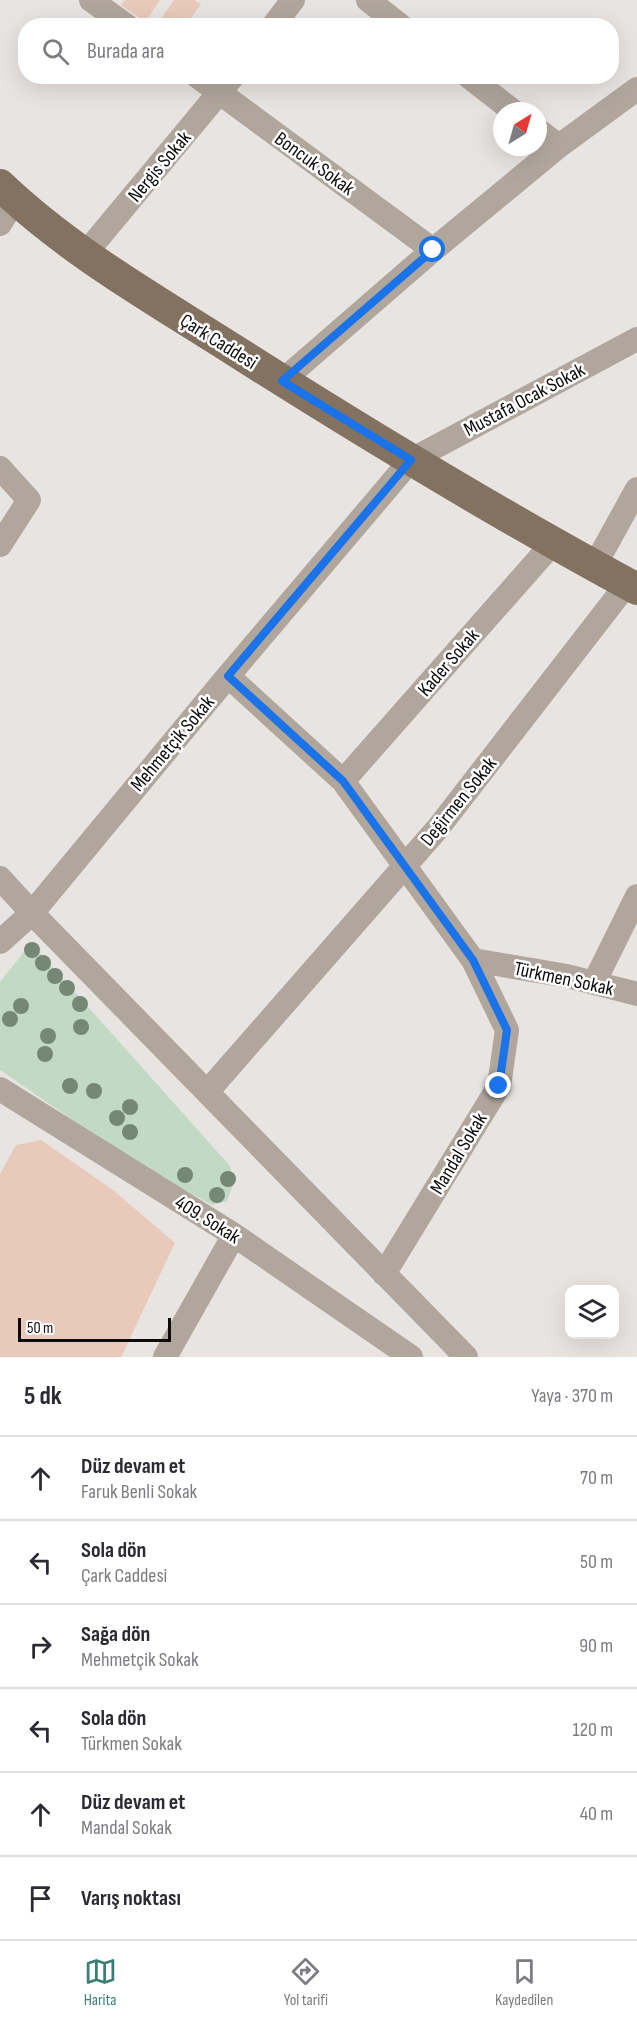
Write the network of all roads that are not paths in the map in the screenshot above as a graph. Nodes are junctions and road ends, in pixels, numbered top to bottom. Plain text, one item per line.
1 (91, 0) edge
2 (293, 0) edge
3 (368, 0) edge
4 (115, 18) edge
5 (279, 18) edge
6 (391, 18) edge
7 (478, 84) edge
8 (227, 85) edge
9 (637, 89) edge
10 (501, 102) edge
11 (547, 137) edge
12 (559, 146) junction
13 (5, 203) edge
14 (433, 250) junction
15 (85, 254) junction
16 (637, 339) edge
17 (282, 381) junction
18 (411, 460) junction
19 (0, 468) edge
20 (637, 489) edge
21 (554, 543) junction
22 (0, 544) edge
23 (594, 567) junction
24 (632, 586) edge
25 (228, 676) junction
26 (343, 781) junction
27 (405, 866) junction
28 (0, 878) edge
29 (637, 896) edge
30 (32, 913) junction
31 (0, 942) edge
32 (0, 953) edge
33 (473, 960) junction
34 (594, 983) junction
35 (637, 994) edge
36 (0, 1089) edge
37 (207, 1092) junction
38 (234, 1235) junction
39 (384, 1274) junction
40 (165, 1357) edge
41 (411, 1357) edge
42 (466, 1357) edge

1 - 4 street
2 - 5 street
3 - 6 street
7 - 10 street
8 - 14 street, Boncuk Sokak
8 - 15 street, Nergis Sokak
9 - 12 street
11 - 12 street
12 - 14 street
13 - 15 main road, Çark Caddesi
14 - 17 street
15 - 17 main road, Çark Caddesi
16 - 18 street, Mustafa Ocak Sokak
17 - 18 main road, Çark Caddesi
18 - 21 main road, Çark Caddesi
18 - 25 street, Mehmetçik Sokak
19 - 22 street
20 - 23 street
21 - 23 main road, Çark Caddesi
21 - 26 street, Kader Sokak
23 - 24 main road, Çark Caddesi
24 - 27 street, Değirmen Sokak
25 - 26 street
25 - 30 street, Mehmetçik Sokak
26 - 27 street
27 - 33 street
27 - 37 street, Değirmen Sokak
28 - 30 street
29 - 34 street
30 - 31 street, Mehmetçik Sokak
30 - 32 street
30 - 37 street
33 - 34 street, Türkmen Sokak
33 - 39 street, Mandal Sokak
34 - 35 street, Türkmen Sokak
36 - 38 street, 409. Sokak
37 - 39 street
38 - 40 street
38 - 41 street, 409. Sokak
39 - 42 street

